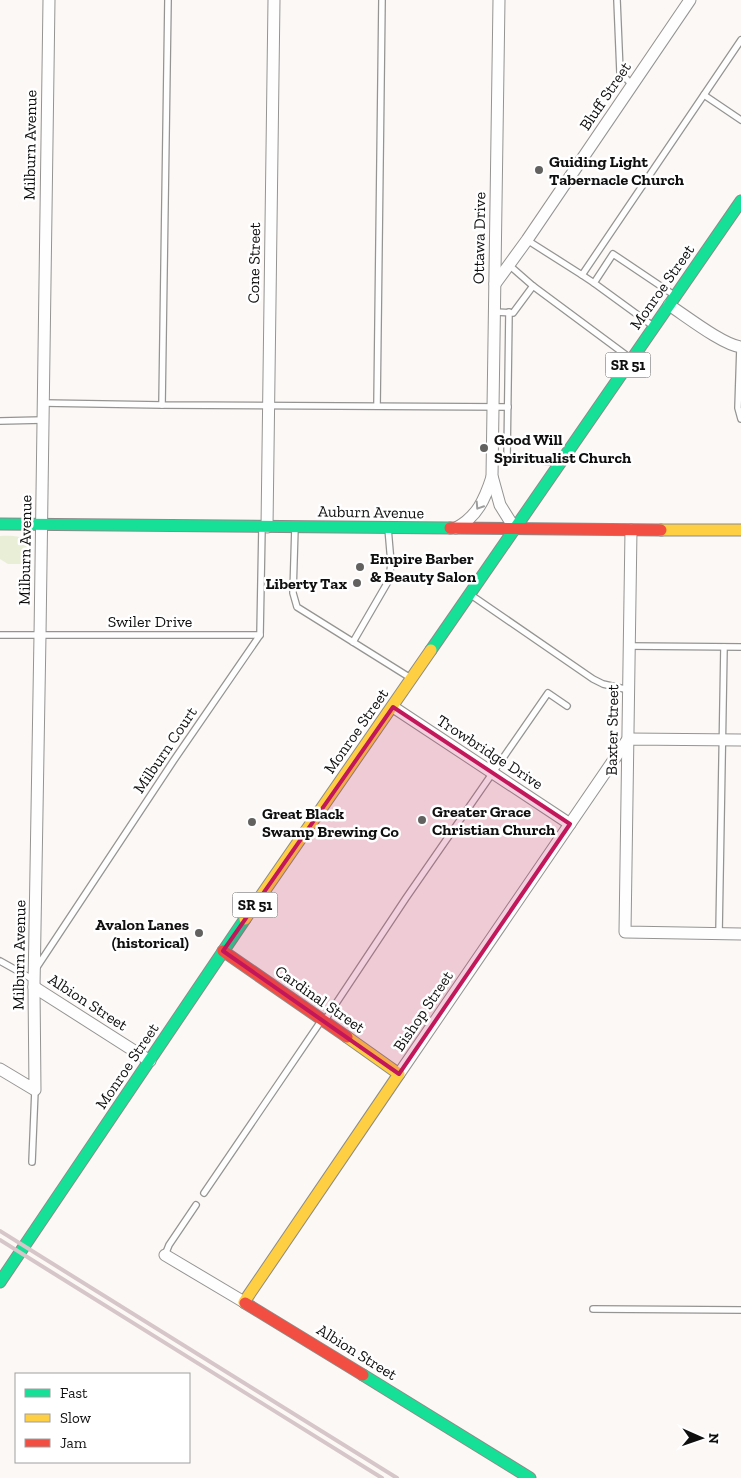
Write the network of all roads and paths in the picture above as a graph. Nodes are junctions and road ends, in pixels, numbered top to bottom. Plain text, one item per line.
1 (49, 0) edge
2 (168, 0) edge
3 (274, 0) edge
4 (382, 0) edge
5 (499, 0) edge
6 (617, 0) edge
7 (690, 0) edge
8 (740, 42) edge
9 (632, 85) junction
10 (704, 94) junction
11 (741, 120) edge
12 (741, 200) edge
13 (527, 240) junction
14 (509, 265) junction
15 (582, 275) junction
16 (594, 283) junction
17 (495, 284) junction
18 (533, 286) junction
19 (672, 300) junction
20 (494, 312) junction
21 (509, 312) junction
22 (654, 327) junction
23 (494, 345) junction
24 (509, 345) junction
25 (740, 347) edge
26 (632, 360) junction
27 (494, 379) junction
28 (508, 380) junction
29 (43, 403) junction
30 (162, 405) junction
31 (269, 406) junction
32 (376, 406) junction
33 (493, 407) junction
34 (508, 407) junction
35 (741, 419) edge
36 (43, 420) junction
37 (0, 421) edge
38 (492, 459) junction
39 (507, 459) junction
40 (561, 462) junction
41 (492, 476) junction
42 (0, 524) edge
43 (42, 524) junction
44 (264, 527) junction
45 (295, 527) junction
46 (388, 528) junction
47 (455, 529) junction
48 (515, 529) junction
49 (631, 530) junction
50 (741, 530) edge
51 (470, 594) junction
52 (0, 634) edge
53 (40, 635) junction
54 (260, 635) junction
55 (353, 642) junction
56 (629, 646) junction
57 (724, 647) junction
58 (741, 647) edge
59 (412, 679) junction
60 (629, 690) junction
61 (567, 706) dead end
62 (393, 707) junction
63 (628, 739) junction
64 (723, 740) junction
65 (741, 740) edge
66 (492, 773) junction
67 (570, 824) junction
68 (719, 934) junction
69 (741, 934) edge
70 (223, 951) junction
71 (0, 961) edge
72 (34, 979) junction
73 (323, 1021) junction
74 (150, 1061) junction
75 (0, 1070) edge
76 (399, 1074) junction
77 (31, 1087) junction
78 (32, 1162) dead end
79 (204, 1193) dead end
80 (196, 1205) dead end
81 (165, 1255) joint
82 (0, 1282) edge
83 (244, 1302) junction
84 (593, 1309) dead end
85 (741, 1310) edge
86 (530, 1478) edge

1 - 29 street, Milburn Avenue
2 - 30 lane
3 - 31 street, Cone Street
4 - 32 lane
5 - 17 street, Ottawa Drive
6 - 9 lane
7 - 9 street, Bluff Street
8 - 10 lane
9 - 13 street, Bluff Street
10 - 11 lane
10 - 15 lane
12 - 19 street, Monroe Street / SR 51
13 - 14 street, Bluff Street
13 - 15 lane
14 - 17 street, Bluff Street
14 - 18 lane
15 - 16 lane
16 - 19 lane
16 - 22 lane
17 - 20 street, Ottawa Drive
18 - 21 lane
18 - 26 lane
19 - 22 street, Monroe Street / SR 51
19 - 25 street
20 - 21 lane
20 - 23 street, Ottawa Drive
21 - 24 lane
22 - 26 street, Monroe Street / SR 51
23 - 24 lane
23 - 27 street, Ottawa Drive
24 - 28 lane
25 - 35 lane
26 - 40 street, Monroe Street / SR 51
27 - 28 lane
27 - 33 street, Ottawa Drive
28 - 34 lane
29 - 30 lane
29 - 36 street, Milburn Avenue
30 - 31 lane
31 - 32 lane
31 - 44 street, Cone Street
32 - 33 lane
33 - 34 lane
33 - 38 street, Ottawa Drive
34 - 39 lane
36 - 37 lane
36 - 43 street, Milburn Avenue
38 - 39 lane
38 - 41 street, Ottawa Drive
39 - 40 lane
40 - 48 street, Monroe Street / SR 51
41 -> 47 street, Ottawa Drive
41 - 48 street, Ottawa Drive
42 - 43 street, Auburn Avenue
43 - 44 street, Auburn Avenue
43 - 53 street, Milburn Avenue
44 - 45 street, Auburn Avenue
44 - 54 lane
45 - 46 street, Auburn Avenue
45 - 55 lane
46 - 47 street, Auburn Avenue
46 - 55 lane
47 - 48 street, Auburn Avenue
48 - 49 street, Auburn Avenue
48 - 51 street, Monroe Street / SR 51
49 - 50 street, Auburn Avenue
49 - 56 street, Baxter Street
51 - 59 street, Monroe Street / SR 51
51 - 60 lane
52 - 53 lane, Swiler Drive
53 - 54 lane, Swiler Drive
53 - 72 street, Milburn Avenue
54 - 72 lane, Milburn Court
55 - 59 lane
56 - 57 lane
56 - 60 street, Baxter Street
57 - 58 lane
57 - 64 lane
59 - 62 street, Monroe Street / SR 51
60 - 63 street, Baxter Street
61 - 66 lane
62 - 66 street, Trowbridge Drive
62 - 70 street, Monroe Street / SR 51
63 - 64 street
63 - 67 street, Bishop Street
63 - 68 street, Baxter Street
64 - 65 street
64 - 68 lane
66 - 67 street, Trowbridge Drive
66 - 73 lane
67 - 76 street, Bishop Street
68 - 69 street
70 - 73 street, Cardinal Street
70 - 74 street, Monroe Street / SR 51
71 - 72 lane
72 - 74 street, Albion Street
72 - 77 street, Milburn Avenue
73 - 76 street, Cardinal Street
73 - 79 lane
74 - 82 street, Monroe Street / SR 51
75 - 77 street
76 - 83 street, Bishop Street
77 - 78 lane
80 - 81 lane
81 - 83 street, Albion Street
83 - 86 street, Albion Street
84 - 85 lane

